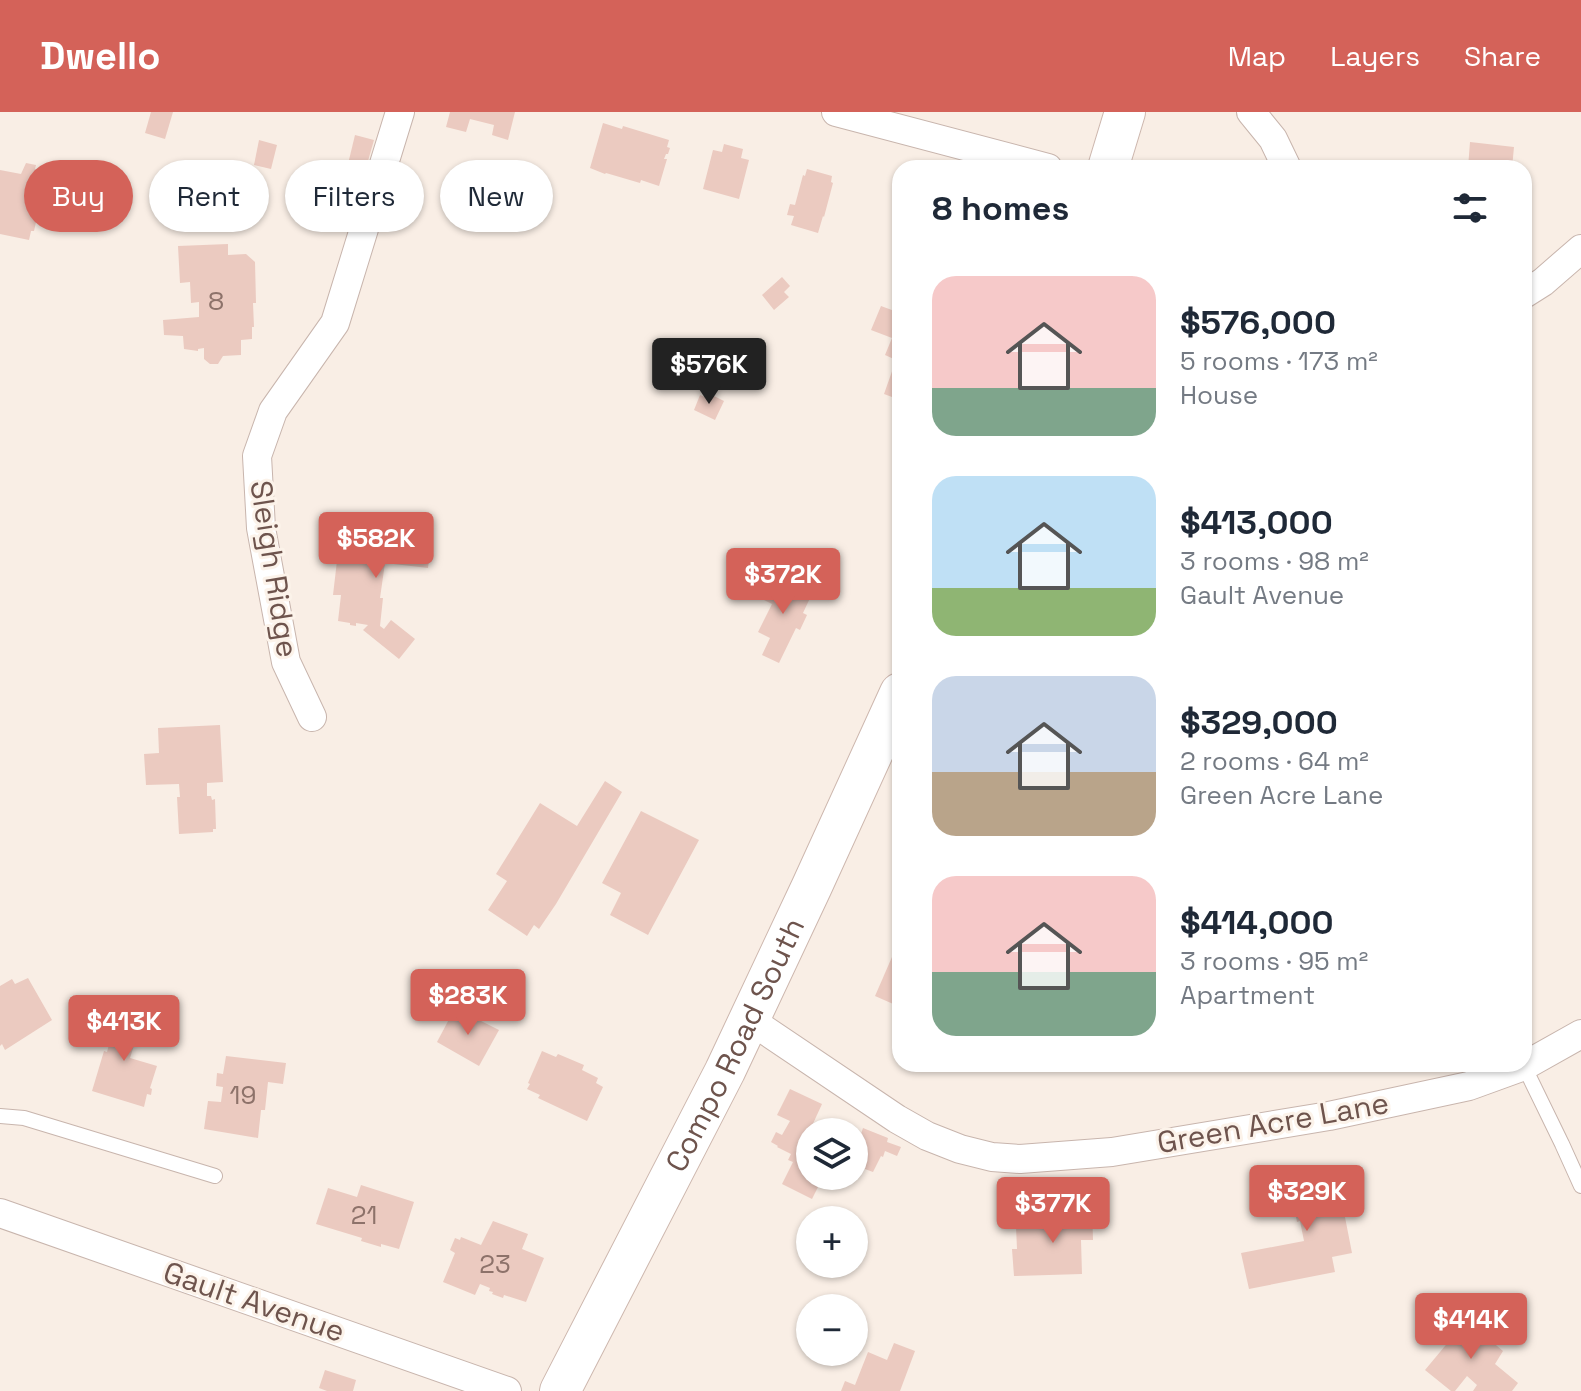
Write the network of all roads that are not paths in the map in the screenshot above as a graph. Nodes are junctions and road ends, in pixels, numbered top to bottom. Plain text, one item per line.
1 (400, 112) edge
2 (836, 112) edge
3 (1125, 112) edge
4 (1251, 112) edge
5 (1018, 160) edge
6 (1110, 160) edge
7 (1283, 160) edge
8 (1581, 249) edge
9 (1532, 289) edge
10 (892, 710) edge
11 (312, 717) dead end
12 (750, 1020) junction
13 (1581, 1034) edge
14 (1532, 1062) edge
15 (1508, 1072) edge
16 (1527, 1072) edge
17 (0, 1116) edge
18 (215, 1176) dead end
19 (1581, 1186) edge
20 (0, 1213) edge
21 (507, 1391) edge
22 (560, 1391) edge

1 - 11 street, Sleigh Ridge
2 - 5 street
3 - 6 main road
4 - 7 street
8 - 9 street
10 - 12 main road, Compo Road South
12 - 15 street, Green Acre Lane
12 - 22 main road, Compo Road South
13 - 14 street, Green Acre Lane
16 - 19 lane
17 - 18 lane
20 - 21 street, Gault Avenue

